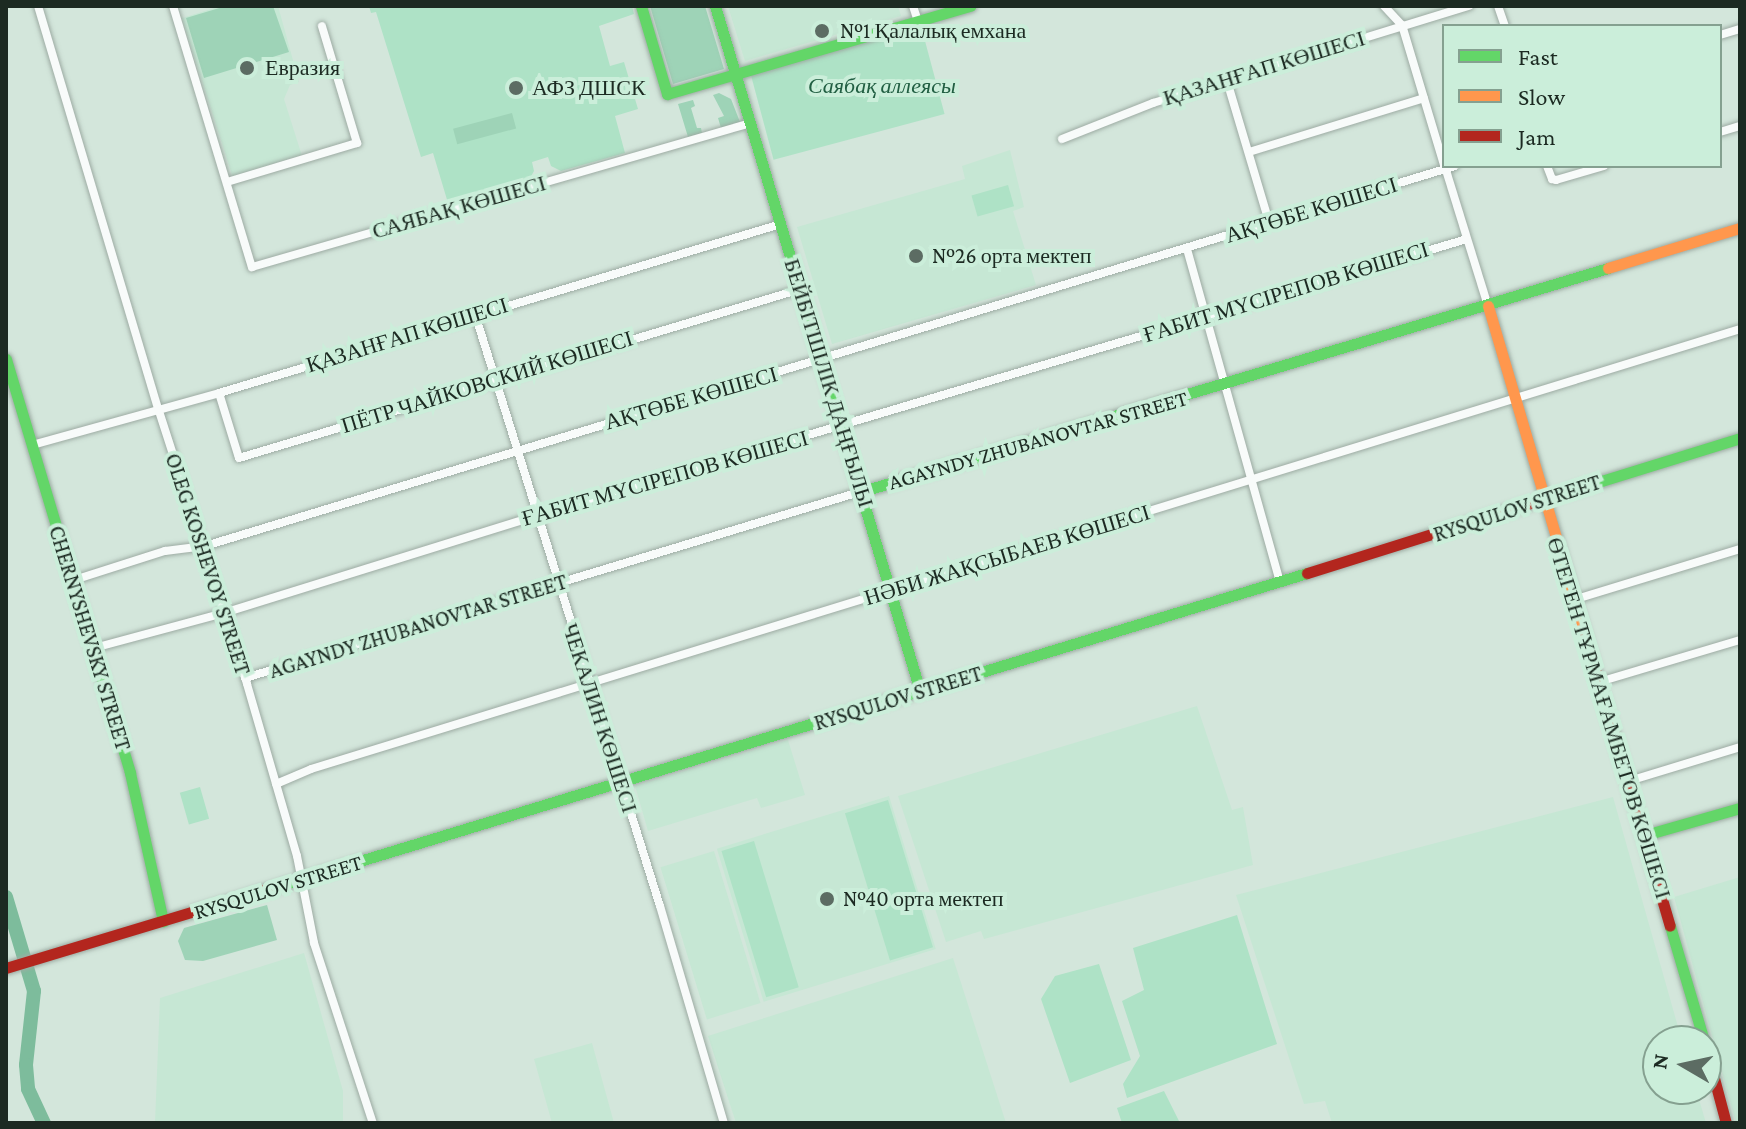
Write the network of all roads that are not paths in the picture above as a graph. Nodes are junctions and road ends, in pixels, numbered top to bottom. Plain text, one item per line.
1 (38, 6) edge
2 (173, 6) edge
3 (641, 6) edge
4 (715, 6) edge
5 (913, 6) edge
6 (970, 6) edge
7 (1384, 6) edge
8 (1469, 6) edge
9 (918, 21) junction
10 (1402, 25) junction
11 (322, 26) dead end
12 (736, 75) junction
13 (1227, 81) junction
14 (1424, 98) junction
15 (751, 123) junction
16 (1062, 139) dead end
17 (1442, 151) edge
18 (1249, 152) junction
19 (1442, 168) edge
20 (1448, 168) edge
21 (1548, 168) edge
22 (1597, 168) edge
23 (227, 182) junction
24 (1269, 222) junction
25 (781, 224) junction
26 (1740, 228) edge
27 (1467, 239) junction
28 (1187, 249) junction
29 (801, 289) junction
30 (1488, 306) junction
31 (475, 314) junction
32 (1206, 315) junction
33 (1740, 329) edge
34 (6, 359) edge
35 (823, 359) junction
36 (494, 379) junction
37 (1226, 384) junction
38 (219, 393) junction
39 (1515, 397) junction
40 (158, 408) junction
41 (843, 426) junction
42 (1740, 438) edge
43 (32, 445) junction
44 (515, 449) junction
45 (1252, 479) junction
46 (863, 491) junction
47 (1543, 499) junction
48 (536, 516) junction
49 (205, 546) junction
50 (1740, 549) edge
51 (74, 580) junction
52 (1280, 581) junction
53 (557, 585) junction
54 (891, 591) junction
55 (1573, 600) junction
56 (224, 613) junction
57 (1740, 640) edge
58 (94, 648) junction
59 (245, 678) junction
60 (1599, 682) junction
61 (588, 683) junction
62 (920, 691) junction
63 (1740, 747) edge
64 (1629, 781) junction
65 (621, 782) junction
66 (276, 784) junction
67 (1740, 808) edge
68 (1645, 835) junction
69 (300, 878) junction
70 (163, 921) junction
71 (6, 968) edge
72 (1699, 1025) edge
73 (373, 1123) edge
74 (724, 1123) edge

1 - 40 street, OLEG KOSHEVOY STREET
2 - 23 street, САЯБАҚ КӨШЕСІ
3 - 12 street
4 - 12 street, БЕЙБІТШІЛІК ДАҢҒЫЛЫ
5 - 9 street
6 - 9 street
7 - 10 street, ӨТЕГЕН ТҰРМАҒАМБЕТОВ КӨШЕСІ
8 - 10 street, ҚАЗАНҒАП КӨШЕСІ
9 - 12 street
10 - 13 street, ҚАЗАНҒАП КӨШЕСІ
10 - 14 street, ӨТЕГЕН ТҰРМАҒАМБЕТОВ КӨШЕСІ
11 - 23 street
12 - 15 street, БЕЙБІТШІЛІК ДАҢҒЫЛЫ
13 - 16 street, ҚАЗАНҒАП КӨШЕСІ
13 - 18 street
14 - 17 street, ӨТЕГЕН ТҰРМАҒАМБЕТОВ КӨШЕСІ
14 - 18 street
15 - 23 street, САЯБАҚ КӨШЕСІ
15 - 25 street, БЕЙБІТШІЛІК ДАҢҒЫЛЫ
18 - 24 street
19 - 24 street, АҚТӨБЕ КӨШЕСІ
20 - 27 street, ӨТЕГЕН ТҰРМАҒАМБЕТОВ КӨШЕСІ
21 - 22 street
24 - 28 street, АҚТӨБЕ КӨШЕСІ
25 - 29 street, БЕЙБІТШІЛІК ДАҢҒЫЛЫ
25 - 31 street, ҚАЗАНҒАП КӨШЕСІ
26 - 30 street, AGAYNDY ZHUBANOVTAR STREET
27 - 30 street, ӨТЕГЕН ТҰРМАҒАМБЕТОВ КӨШЕСІ
27 - 32 street, ҒАБИТ МҮСІРЕПОВ КӨШЕСІ
28 - 32 street
28 - 35 street, АҚТӨБЕ КӨШЕСІ
29 - 35 street, БЕЙБІТШІЛІК ДАҢҒЫЛЫ
29 - 36 street, ПЁТР ЧАЙКОВСКИЙ КӨШЕСІ
30 - 37 street, AGAYNDY ZHUBANOVTAR STREET
30 - 39 street, ӨТЕГЕН ТҰРМАҒАМБЕТОВ КӨШЕСІ
31 - 36 street, ЧЕКАЛИН КӨШЕСІ
31 - 38 street, ҚАЗАНҒАП КӨШЕСІ
32 - 37 street
32 - 41 street, ҒАБИТ МҮСІРЕПОВ КӨШЕСІ
33 - 39 street, НӘБИ ЖАҚСЫБАЕВ КӨШЕСІ
34 - 43 street, CHERNYSHEVSKY STREET
35 - 41 street, БЕЙБІТШІЛІК ДАҢҒЫЛЫ
35 - 44 street, АҚТӨБЕ КӨШЕСІ
36 - 38 street, ПЁТР ЧАЙКОВСКИЙ КӨШЕСІ
36 - 44 street, ЧЕКАЛИН КӨШЕСІ
37 - 45 street
37 - 46 street, AGAYNDY ZHUBANOVTAR STREET
38 - 40 street, ҚАЗАНҒАП КӨШЕСІ
39 - 45 street, НӘБИ ЖАҚСЫБАЕВ КӨШЕСІ
39 - 47 street, ӨТЕГЕН ТҰРМАҒАМБЕТОВ КӨШЕСІ
40 - 43 street, ҚАЗАНҒАП КӨШЕСІ
40 - 49 street, OLEG KOSHEVOY STREET
41 - 46 street, БЕЙБІТШІЛІК ДАҢҒЫЛЫ
41 - 48 street, ҒАБИТ МҮСІРЕПОВ КӨШЕСІ
42 - 47 street, RYSQULOV STREET
43 - 51 street, CHERNYSHEVSKY STREET
44 - 48 street, ЧЕКАЛИН КӨШЕСІ
44 - 49 street, АҚТӨБЕ КӨШЕСІ
45 - 52 street
45 - 54 street, НӘБИ ЖАҚСЫБАЕВ КӨШЕСІ
46 - 53 street, AGAYNDY ZHUBANOVTAR STREET
46 - 54 street, БЕЙБІТШІЛІК ДАҢҒЫЛЫ
47 - 52 street, RYSQULOV STREET
47 - 55 street, ӨТЕГЕН ТҰРМАҒАМБЕТОВ КӨШЕСІ
48 - 53 street, ЧЕКАЛИН КӨШЕСІ
48 - 56 street, ҒАБИТ МҮСІРЕПОВ КӨШЕСІ
49 - 51 street, АҚТӨБЕ КӨШЕСІ
49 - 56 street, OLEG KOSHEVOY STREET
50 - 55 street
51 - 58 street, CHERNYSHEVSKY STREET
52 - 62 street, RYSQULOV STREET
53 - 59 street, AGAYNDY ZHUBANOVTAR STREET
53 - 61 street, ЧЕКАЛИН КӨШЕСІ
54 - 61 street, НӘБИ ЖАҚСЫБАЕВ КӨШЕСІ
54 - 62 street, БЕЙБІТШІЛІК ДАҢҒЫЛЫ
55 - 60 street, ӨТЕГЕН ТҰРМАҒАМБЕТОВ КӨШЕСІ
56 - 58 street, ҒАБИТ МҮСІРЕПОВ КӨШЕСІ
56 - 59 street, OLEG KOSHEVOY STREET
57 - 60 street
58 - 70 street, CHERNYSHEVSKY STREET
59 - 66 street, OLEG KOSHEVOY STREET
60 - 64 street, ӨТЕГЕН ТҰРМАҒАМБЕТОВ КӨШЕСІ
61 - 65 street, ЧЕКАЛИН КӨШЕСІ
61 - 66 street, НӘБИ ЖАҚСЫБАЕВ КӨШЕСІ
62 - 65 street, RYSQULOV STREET
63 - 64 street
64 - 68 street, ӨТЕГЕН ТҰРМАҒАМБЕТОВ КӨШЕСІ
65 - 69 street, RYSQULOV STREET
65 - 74 street, ЧЕКАЛИН КӨШЕСІ
66 - 69 street, OLEG KOSHEVOY STREET
67 - 68 street
68 - 72 street, ӨТЕГЕН ТҰРМАҒАМБЕТОВ КӨШЕСІ
69 - 70 street, RYSQULOV STREET
69 - 73 street, OLEG KOSHEVOY STREET
70 - 71 street, RYSQULOV STREET

